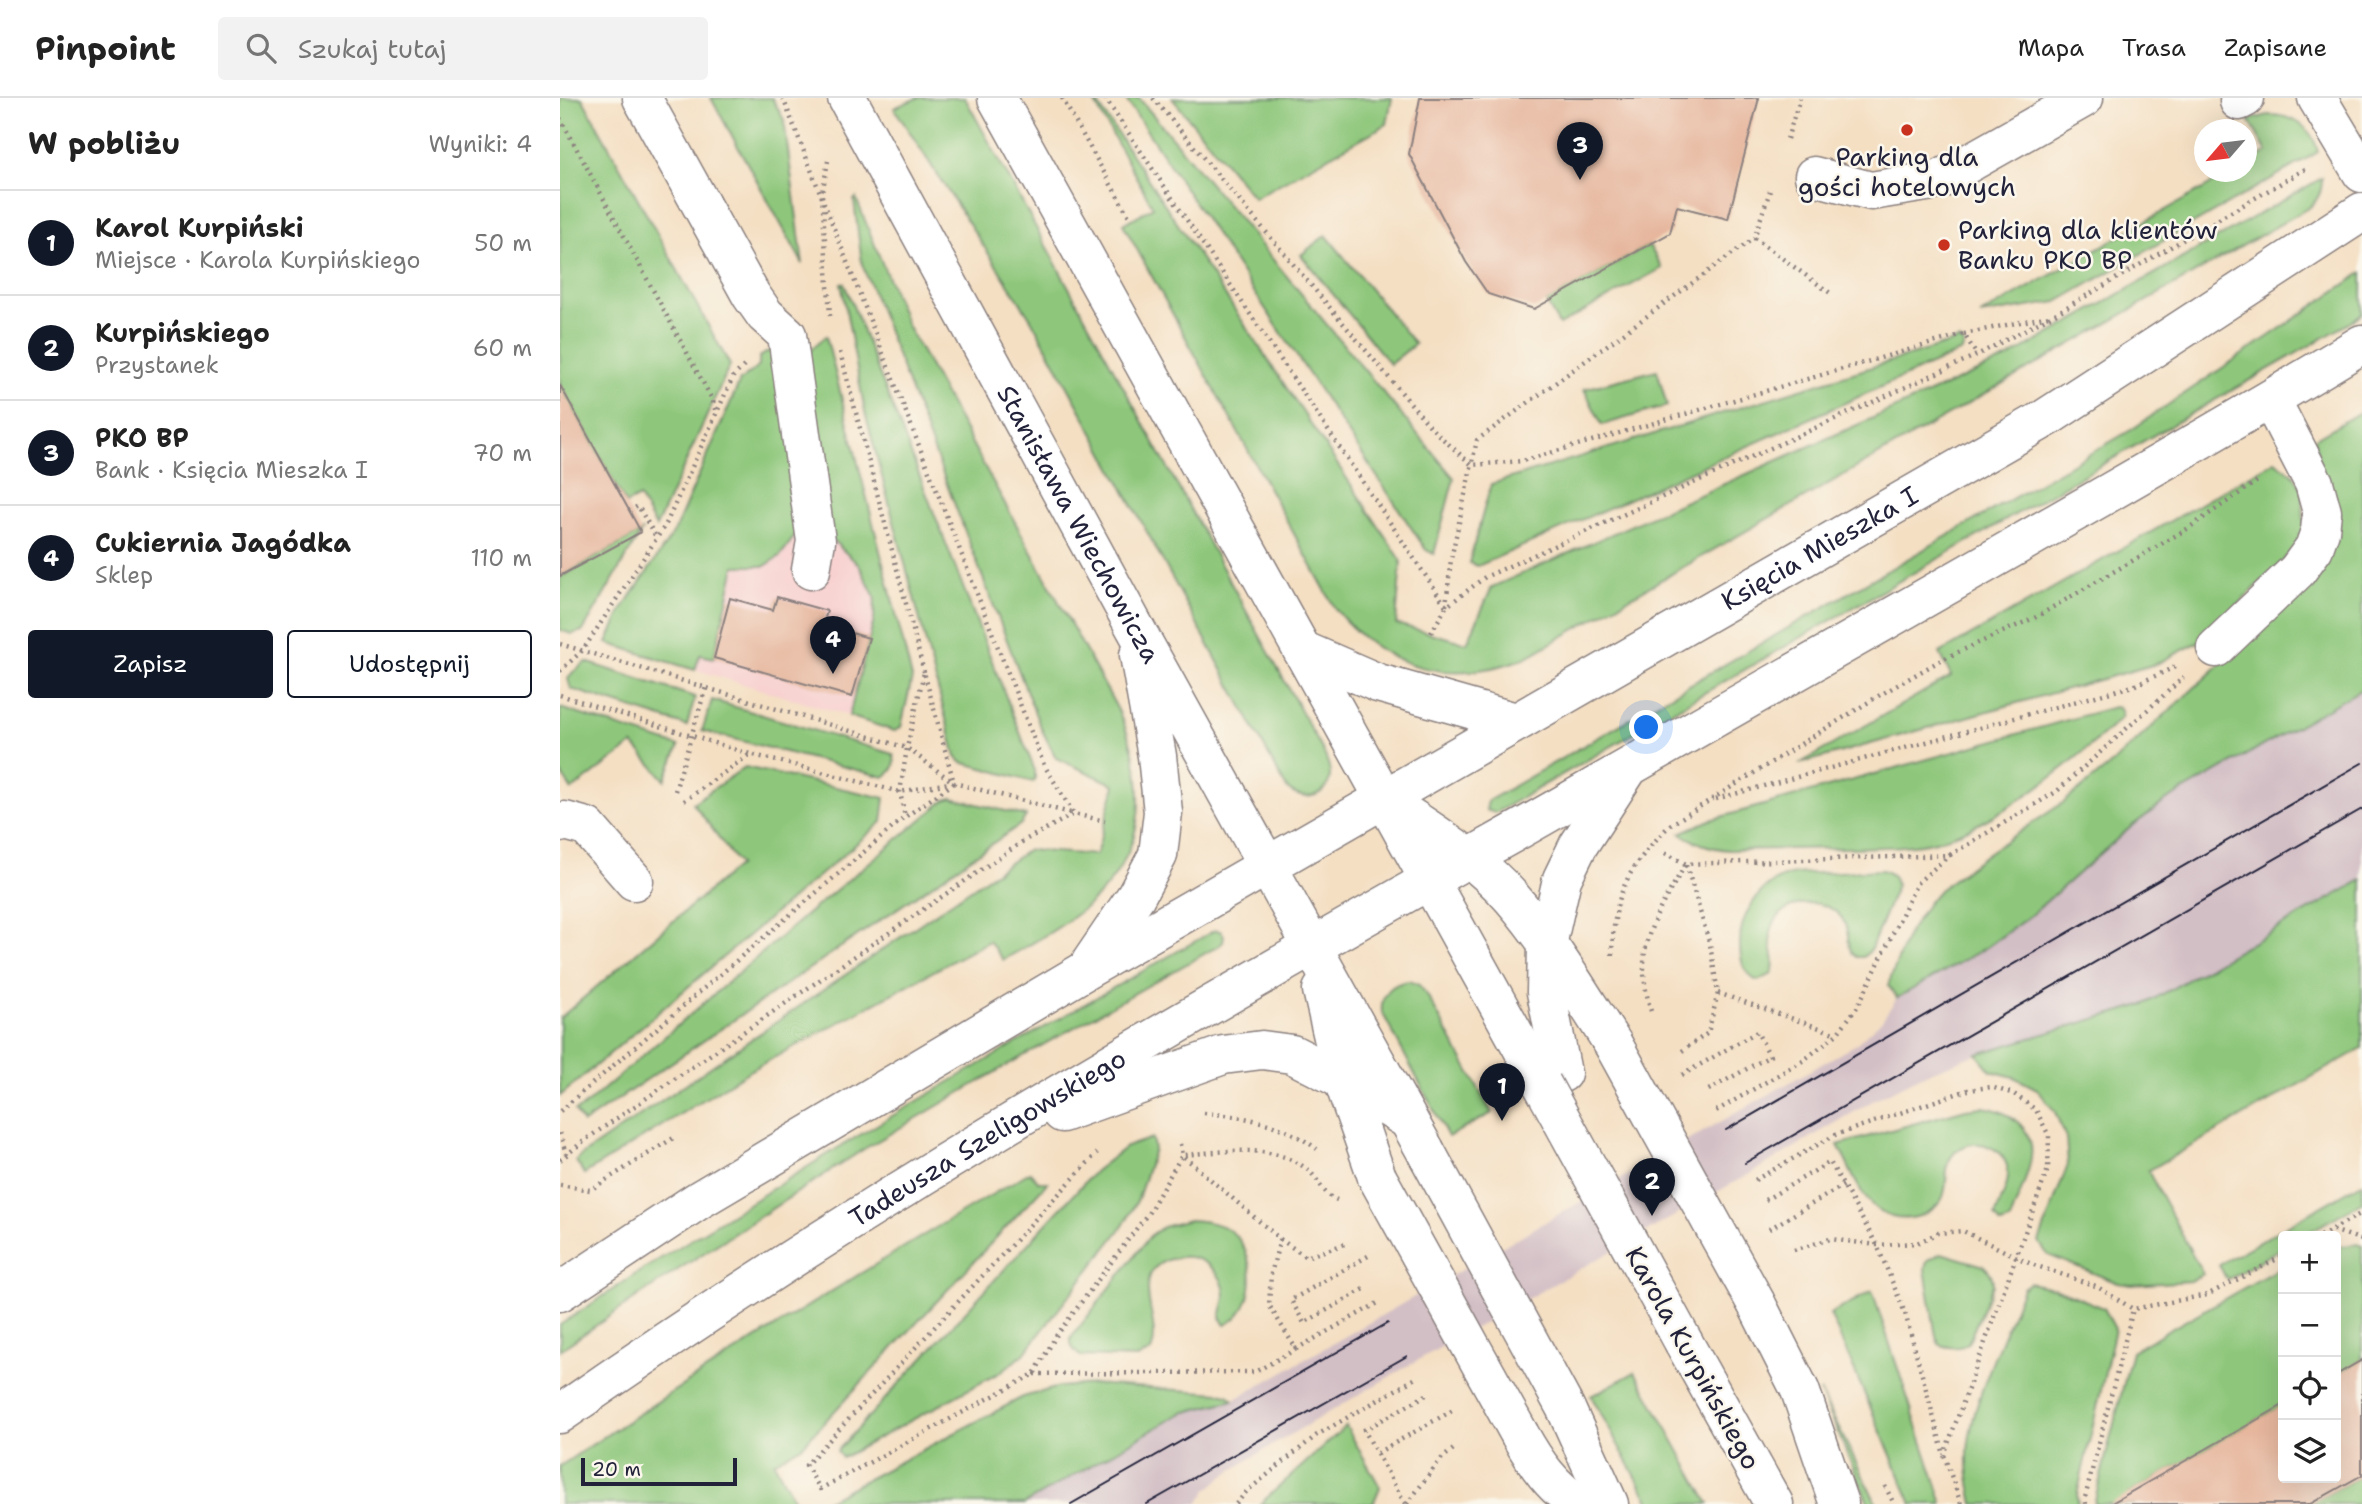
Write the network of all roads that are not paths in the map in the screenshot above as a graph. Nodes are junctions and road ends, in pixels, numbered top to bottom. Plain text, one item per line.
1 (642, 98) edge
2 (847, 98) edge
3 (997, 98) edge
4 (2084, 98) edge
5 (2317, 98) edge
6 (2354, 159) edge
7 (1814, 176) dead end
8 (2362, 212) edge
9 (2362, 344) edge
10 (2271, 400) junction
11 (811, 570) dead end
12 (1133, 624) junction
13 (2217, 648) road end
14 (1302, 650) junction
15 (1516, 722) junction
16 (1629, 768) junction
17 (1382, 798) junction
18 (560, 823) edge
19 (1470, 858) junction
20 (1266, 865) junction
21 (634, 881) dead end
22 (1429, 881) junction
23 (1547, 945) junction
24 (1312, 947) junction
25 (1086, 970) junction
26 (1552, 1079) junction
27 (1343, 1080) junction
28 (1416, 1134) junction
29 (978, 1143) junction
30 (560, 1292) edge
31 (560, 1414) edge
32 (1580, 1504) edge
33 (1609, 1504) edge
34 (1774, 1504) edge
35 (1839, 1504) edge

1 - 11 street
2 - 12 street, Stanisława Wiechowicza
3 - 14 street
4 - 7 street
5 - 6 street
8 - 15 street, Księcia Mieszka I
9 - 10 street
10 - 13 street
10 - 16 street
12 - 20 street, Stanisława Wiechowicza
12 - 25 street
14 - 15 street
14 - 17 street
15 - 17 street, Księcia Mieszka I
16 - 19 street
16 - 23 street
17 - 19 street
17 - 20 street, Księcia Mieszka I
17 - 22 street
18 - 21 street
19 - 22 street
19 - 23 street
20 - 24 street, Stanisława Wiechowicza
20 - 25 street
22 - 24 street, Tadeusza Szeligowskiego
22 - 26 street, Karola Kurpińskiego
23 - 26 street
23 - 35 street, bridge
24 - 27 street
24 - 28 street
24 - 29 street, Tadeusza Szeligowskiego
25 - 30 street
26 - 34 street, Karola Kurpińskiego, bridge
27 - 28 street
27 - 29 street
27 - 32 street, bridge
28 - 33 street, bridge
29 - 31 street, Tadeusza Szeligowskiego

